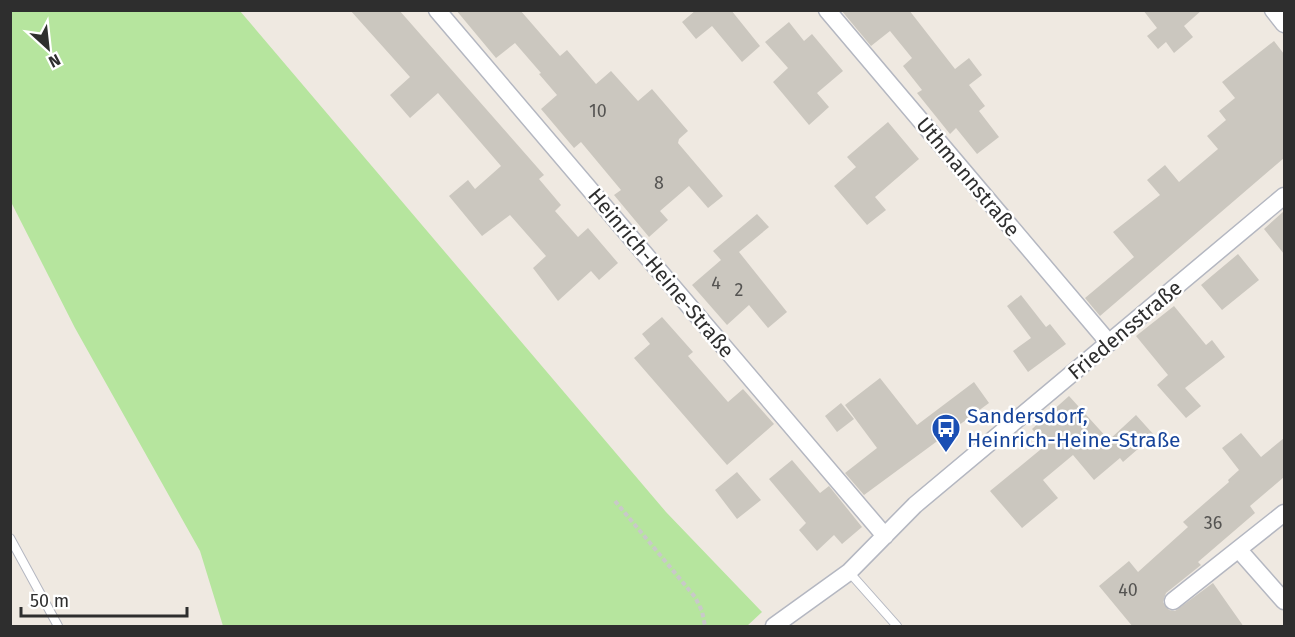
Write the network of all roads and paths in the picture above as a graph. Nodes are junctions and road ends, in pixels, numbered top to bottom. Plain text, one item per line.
1 (437, 10) edge
2 (827, 10) edge
3 (1273, 10) edge
4 (1284, 24) edge
5 (1284, 196) edge
6 (1109, 343) junction
7 (615, 501) dead end
8 (1284, 513) edge
9 (885, 536) junction
10 (10, 537) edge
11 (1239, 550) junction
12 (849, 572) junction
13 (1284, 600) edge
14 (1173, 601) dead end
15 (58, 627) edge
16 (705, 627) edge
17 (774, 627) edge
18 (897, 627) edge

1 - 9 street, Heinrich-Heine-Straße
2 - 6 street, Uthmannstraße
3 - 4 street
5 - 6 street, Friedensstraße
6 - 9 street, Friedensstraße
7 - 16 path
8 - 11 street
9 - 12 street, Friedensstraße
10 - 15 lane
11 - 13 street
11 - 14 street
12 - 17 street, Friedensstraße
12 - 18 lane

